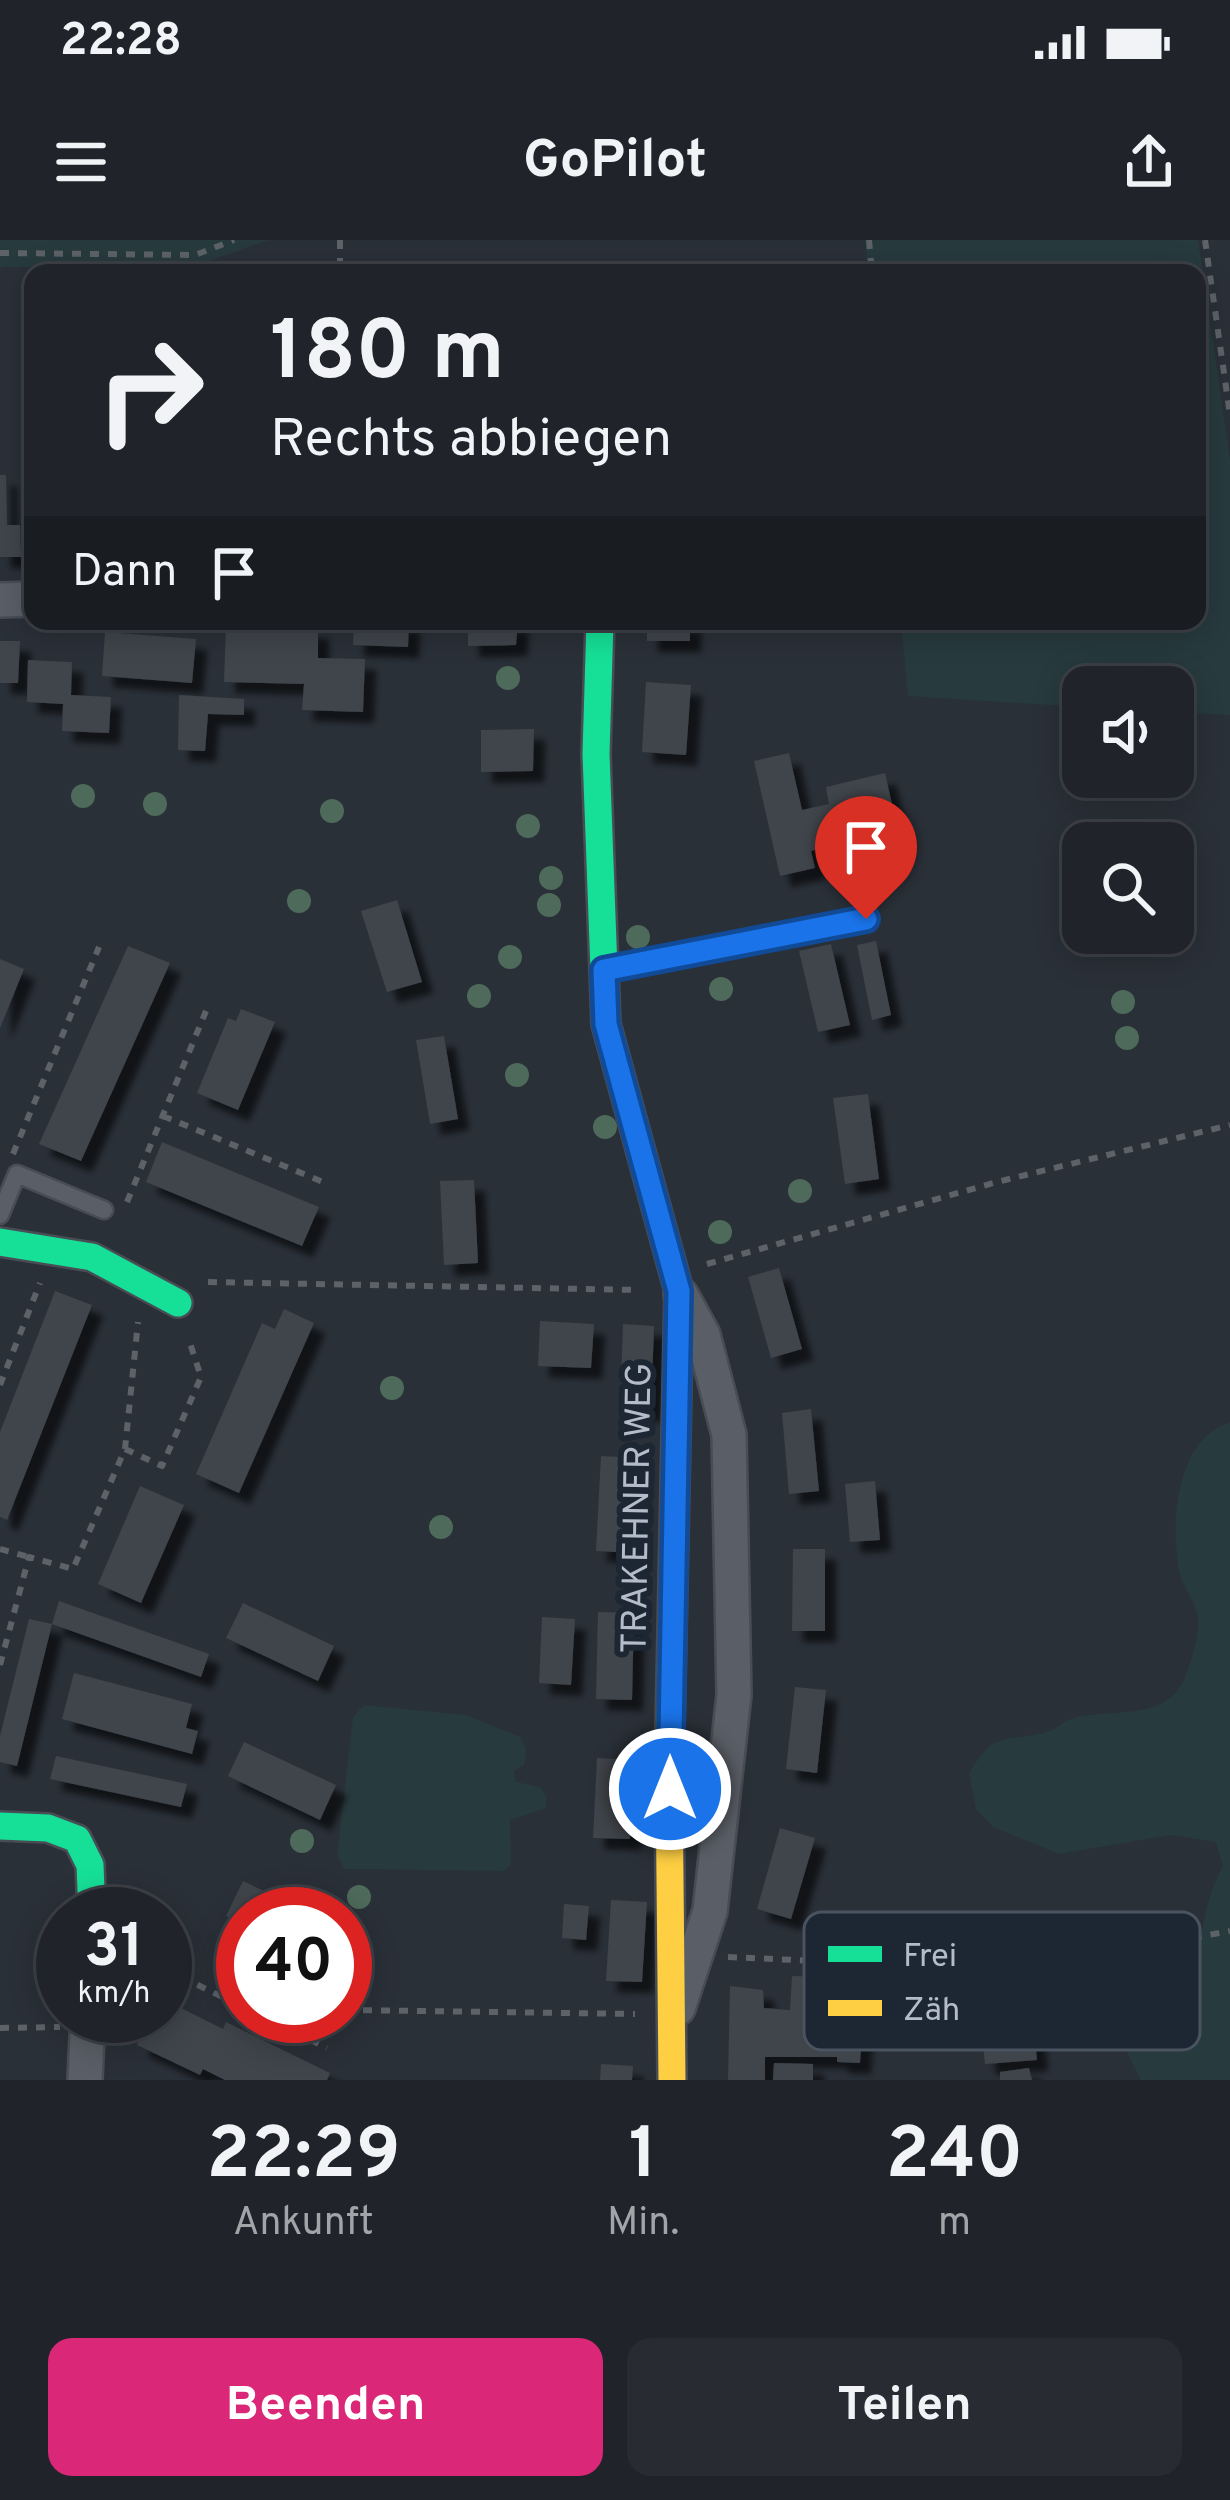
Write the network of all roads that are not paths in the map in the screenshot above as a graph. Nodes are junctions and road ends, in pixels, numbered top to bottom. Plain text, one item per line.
1 (600, 630) edge
2 (866, 919) dead end
3 (604, 970) junction
4 (104, 1210) dead end
5 (0, 1215) edge
6 (0, 1242) edge
7 (677, 1282) junction
8 (178, 1303) road end
9 (0, 1826) edge
10 (93, 1887) edge
11 (675, 2015) junction
12 (87, 2043) edge
13 (85, 2080) edge
14 (672, 2080) edge

1 - 3 street, TRAKEHNER WEG
2 - 3 lane
3 - 7 street, TRAKEHNER WEG
4 - 5 lane
6 - 8 street
7 - 11 street, TRAKEHNER WEG
7 - 11 street, TRAKEHNER WEG
9 - 10 street
11 - 14 street, TRAKEHNER WEG
12 - 13 street

